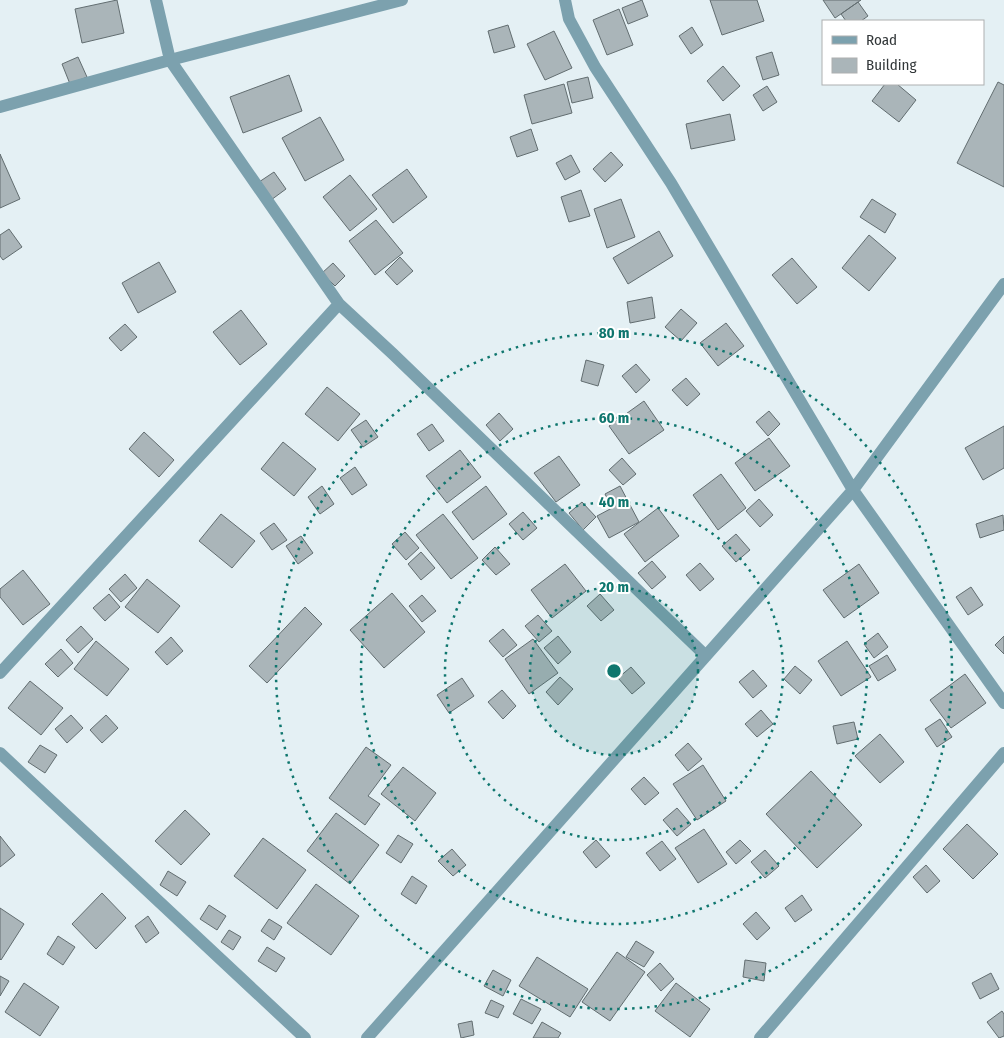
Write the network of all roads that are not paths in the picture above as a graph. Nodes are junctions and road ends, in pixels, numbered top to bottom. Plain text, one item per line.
1 (156, 0) edge
2 (402, 0) edge
3 (565, 0) edge
4 (170, 60) junction
5 (0, 107) edge
6 (1004, 284) edge
7 (339, 304) junction
8 (853, 490) junction
9 (706, 656) junction
10 (0, 673) edge
11 (1004, 703) edge
12 (0, 753) edge
13 (1004, 753) edge
14 (305, 1038) edge
15 (367, 1038) edge
16 (760, 1038) edge

1 - 4 street
2 - 4 street
3 - 8 street
4 - 5 street
4 - 7 street
6 - 8 street
7 - 9 street
7 - 10 street
8 - 9 street
8 - 11 street
9 - 15 street
12 - 14 street
13 - 16 street

